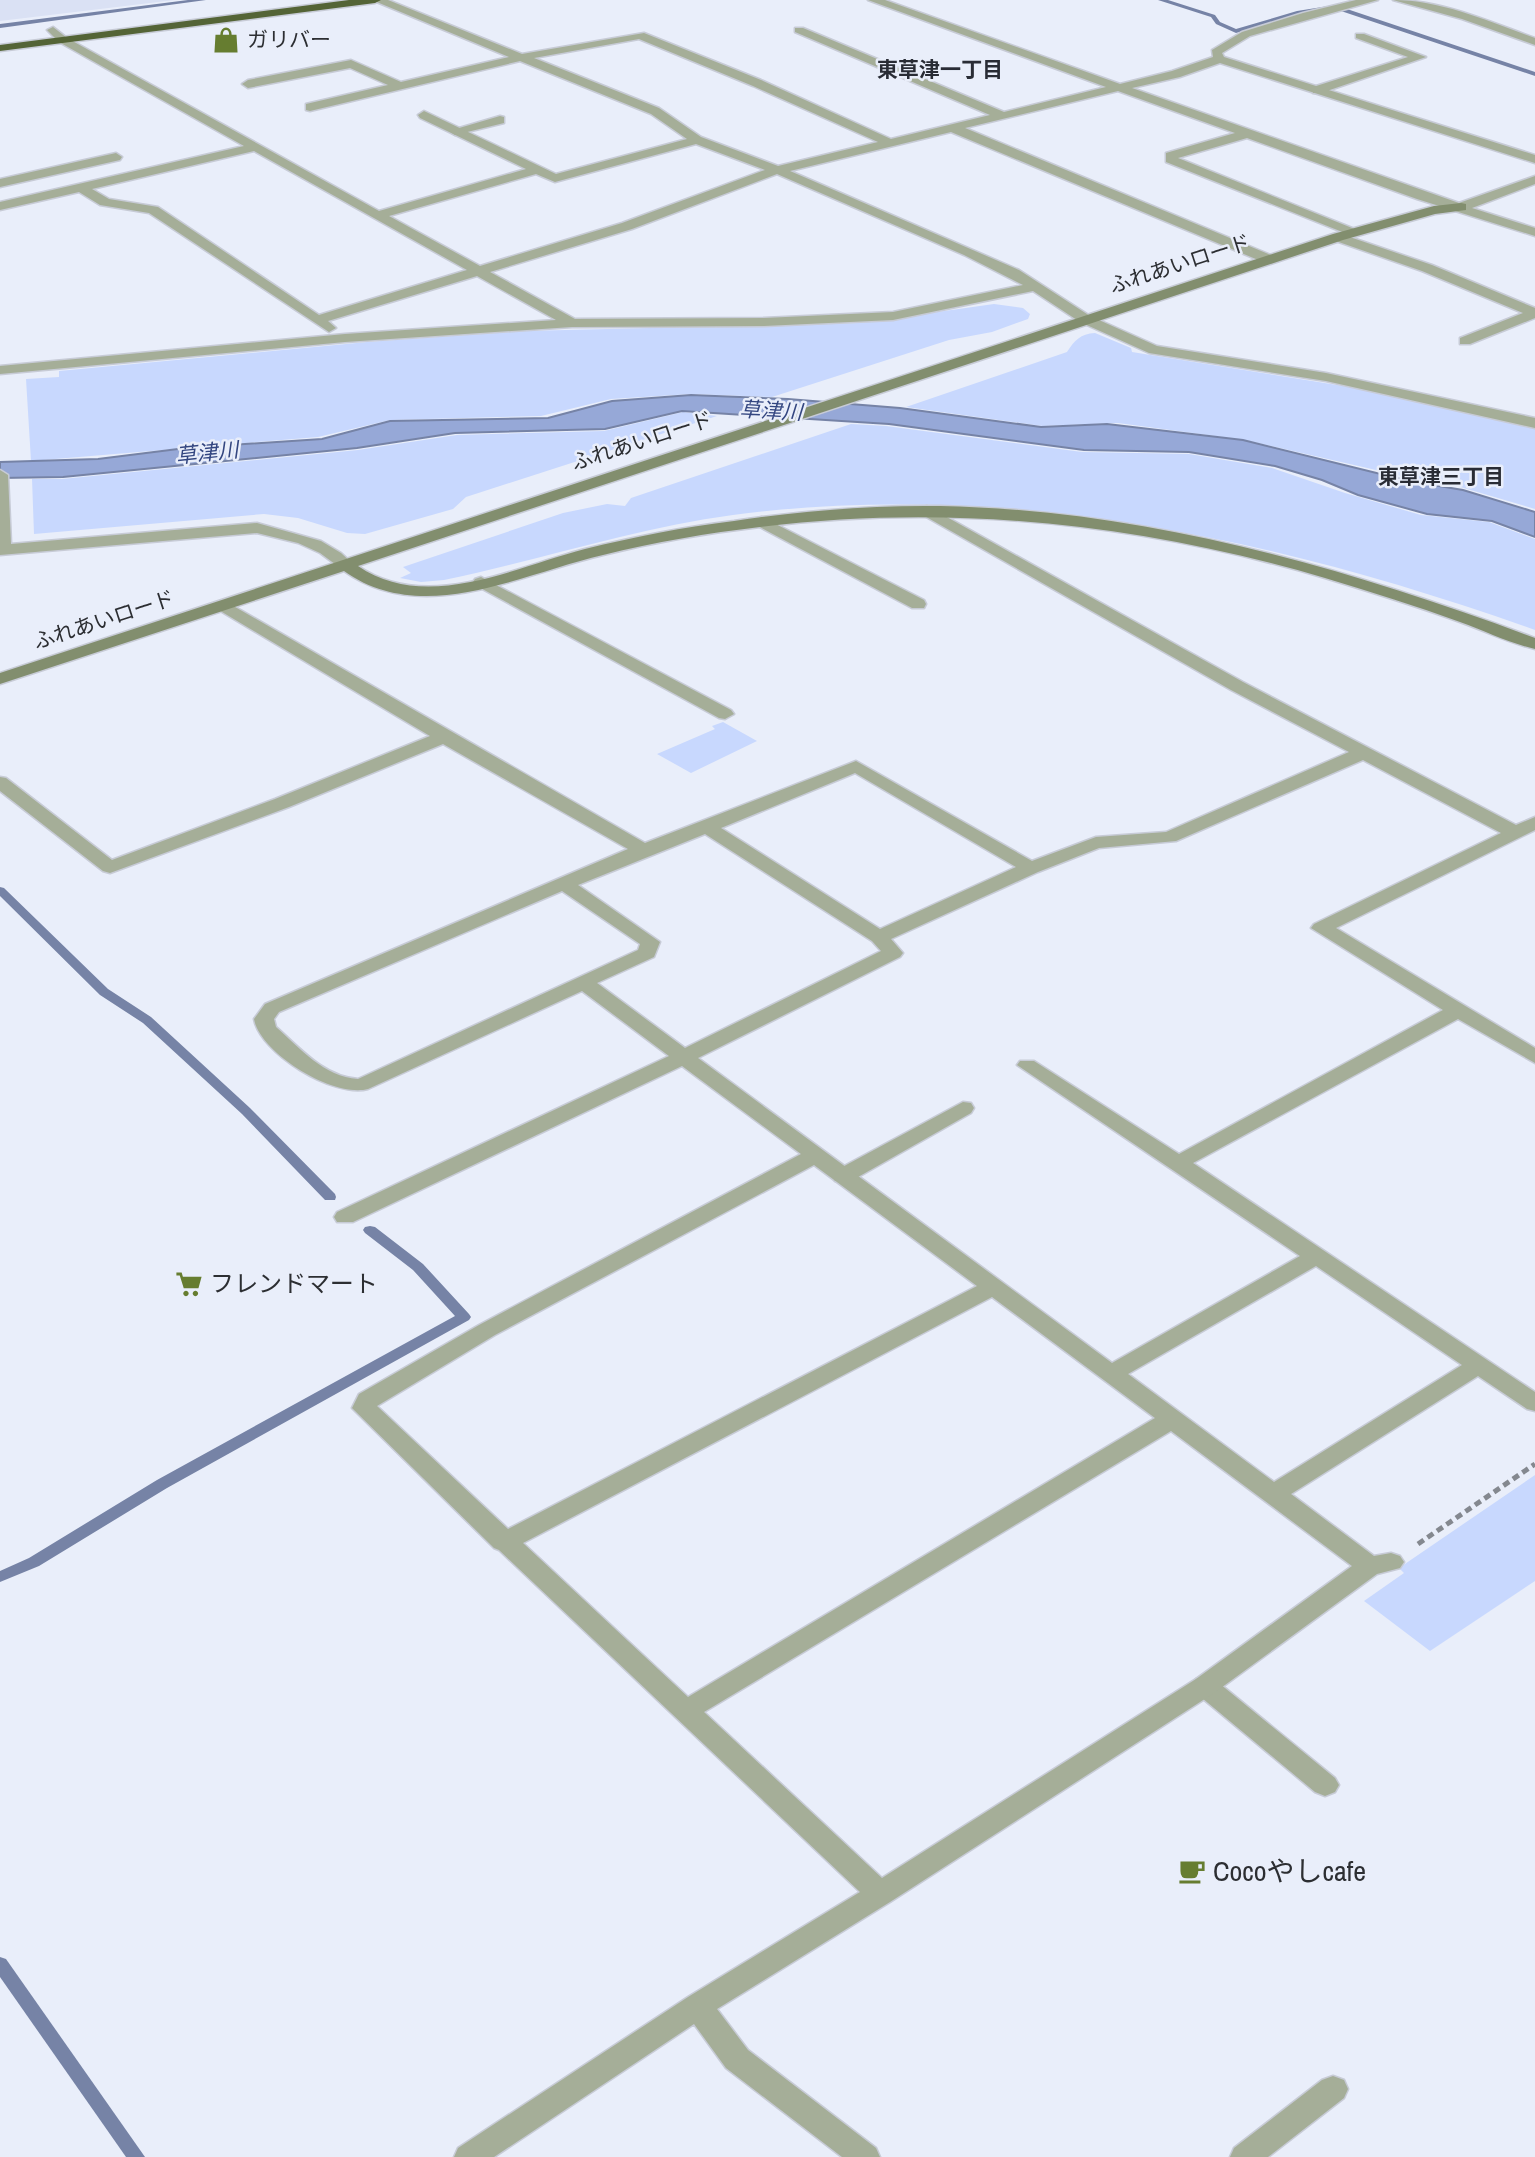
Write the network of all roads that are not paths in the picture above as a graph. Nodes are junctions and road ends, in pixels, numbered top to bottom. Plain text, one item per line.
1 (293, 0) edge
2 (377, 0) edge
3 (874, 0) edge
4 (1372, 0) edge
5 (1399, 0) edge
6 (800, 30) dead end
7 (58, 35) junction
8 (1360, 36) dead end
9 (0, 37) edge
10 (1535, 42) edge
11 (0, 48) edge
12 (522, 57) junction
13 (1220, 59) junction
14 (248, 84) dead end
15 (400, 86) junction
16 (1120, 87) junction
17 (1317, 90) junction
18 (310, 107) dead end
19 (424, 115) dead end
20 (1003, 116) junction
21 (500, 120) dead end
22 (953, 128) junction
23 (455, 131) junction
24 (1250, 133) junction
25 (697, 140) junction
26 (888, 142) junction
27 (256, 147) junction
28 (116, 157) dead end
29 (1535, 159) edge
30 (537, 170) junction
31 (777, 170) junction
32 (1535, 180) edge
33 (0, 183) edge
34 (84, 189) junction
35 (0, 206) edge
36 (1461, 207) junction
37 (378, 215) junction
38 (1355, 232) junction
39 (1535, 232) edge
40 (1338, 237) junction
41 (1268, 259) junction
42 (480, 272) junction
43 (1033, 287) junction
44 (1535, 313) edge
45 (1085, 319) junction
46 (318, 320) junction
47 (572, 323) junction
48 (345, 338) junction
49 (1465, 341) dead end
50 (0, 370) edge
51 (1535, 423) edge
52 (0, 475) edge
53 (927, 511) junction
54 (762, 522) junction
55 (1, 550) edge
56 (345, 564) junction
57 (481, 582) junction
58 (918, 604) dead end
59 (223, 605) junction
60 (1535, 644) edge
61 (0, 679) edge
62 (725, 714) dead end
63 (444, 737) junction
64 (1363, 753) junction
65 (0, 782) edge
66 (1535, 823) edge
67 (707, 827) junction
68 (1514, 832) junction
69 (643, 850) junction
70 (1031, 868) junction
71 (564, 883) junction
72 (879, 937) junction
73 (584, 984) junction
74 (1457, 1012) junction
75 (683, 1057) junction
76 (1535, 1057) edge
77 (1027, 1065) dead end
78 (963, 1108) dead end
79 (816, 1155) junction
80 (1178, 1163) junction
81 (843, 1176) junction
82 (345, 1217) dead end
83 (1317, 1256) junction
84 (994, 1287) junction
85 (1479, 1365) junction
86 (1110, 1374) junction
87 (1535, 1403) edge
88 (1172, 1419) junction
89 (1273, 1494) junction
90 (503, 1542) junction
91 (1205, 1686) junction
92 (684, 1712) junction
93 (1325, 1785) dead end
94 (880, 1894) junction
95 (698, 2006) junction
96 (1333, 2089) dead end
97 (470, 2157) edge
98 (865, 2157) edge
99 (1245, 2157) edge

1 - 7 highway
2 - 7 highway
2 - 12 street
3 - 16 street
4 - 13 street
5 - 10 street
6 - 20 street
7 - 9 highway
7 - 11 highway
7 - 27 street
8 - 17 street
12 - 15 street
12 - 25 street
12 - 26 street
13 - 16 street
13 - 17 street
14 - 15 street
15 - 18 street
16 - 20 street
16 - 24 street
17 - 29 street
19 - 23 street
20 - 22 street
21 - 23 street
22 - 26 street
22 - 41 street
23 - 30 street
24 - 36 street
24 - 38 street
25 - 30 street
25 - 31 street
26 - 31 street
27 - 34 street
27 - 37 street
28 - 33 street
30 - 37 street
31 - 42 street
31 - 43 street
32 - 36 street
34 - 35 street
34 - 46 street
36 - 38 street, ふれあいロード
36 - 39 street
37 - 42 street
38 - 40 street, ふれあいロード
40 - 41 street, ふれあいロード
40 - 44 street
41 - 45 street, ふれあいロード
42 - 46 street
42 - 47 street
43 - 45 street
43 - 47 street
44 - 49 street
45 - 51 street
45 - 56 street, ふれあいロード
46 - 48 street
47 - 48 street
48 - 50 street
52 - 55 street
53 - 54 street
53 - 60 street
53 - 64 street
54 - 57 street
54 - 58 street
55 - 56 street
56 - 57 street
56 - 59 street, ふれあいロード
57 - 62 street
59 - 61 street, ふれあいロード
59 - 63 street
63 - 65 street
63 - 69 street
64 - 68 street
64 - 70 street
66 - 68 street
67 - 69 street
67 - 70 street
67 - 72 street
68 - 74 street
69 - 71 street
70 - 72 street
71 - 73 street
71 - 73 street
72 - 75 street
73 - 75 street
74 - 76 street
74 - 80 street
75 - 79 street
75 - 82 street
77 - 80 street
78 - 81 street
79 - 81 street
79 - 90 street
80 - 83 street
81 - 84 street
83 - 85 street
83 - 86 street
84 - 86 street
84 - 90 street
85 - 87 street
85 - 89 street
86 - 88 street
88 - 89 street
88 - 92 street
89 - 91 street
90 - 92 street
91 - 93 street
91 - 94 street
92 - 94 street
94 - 95 street
95 - 97 street
95 - 98 street
96 - 99 street

